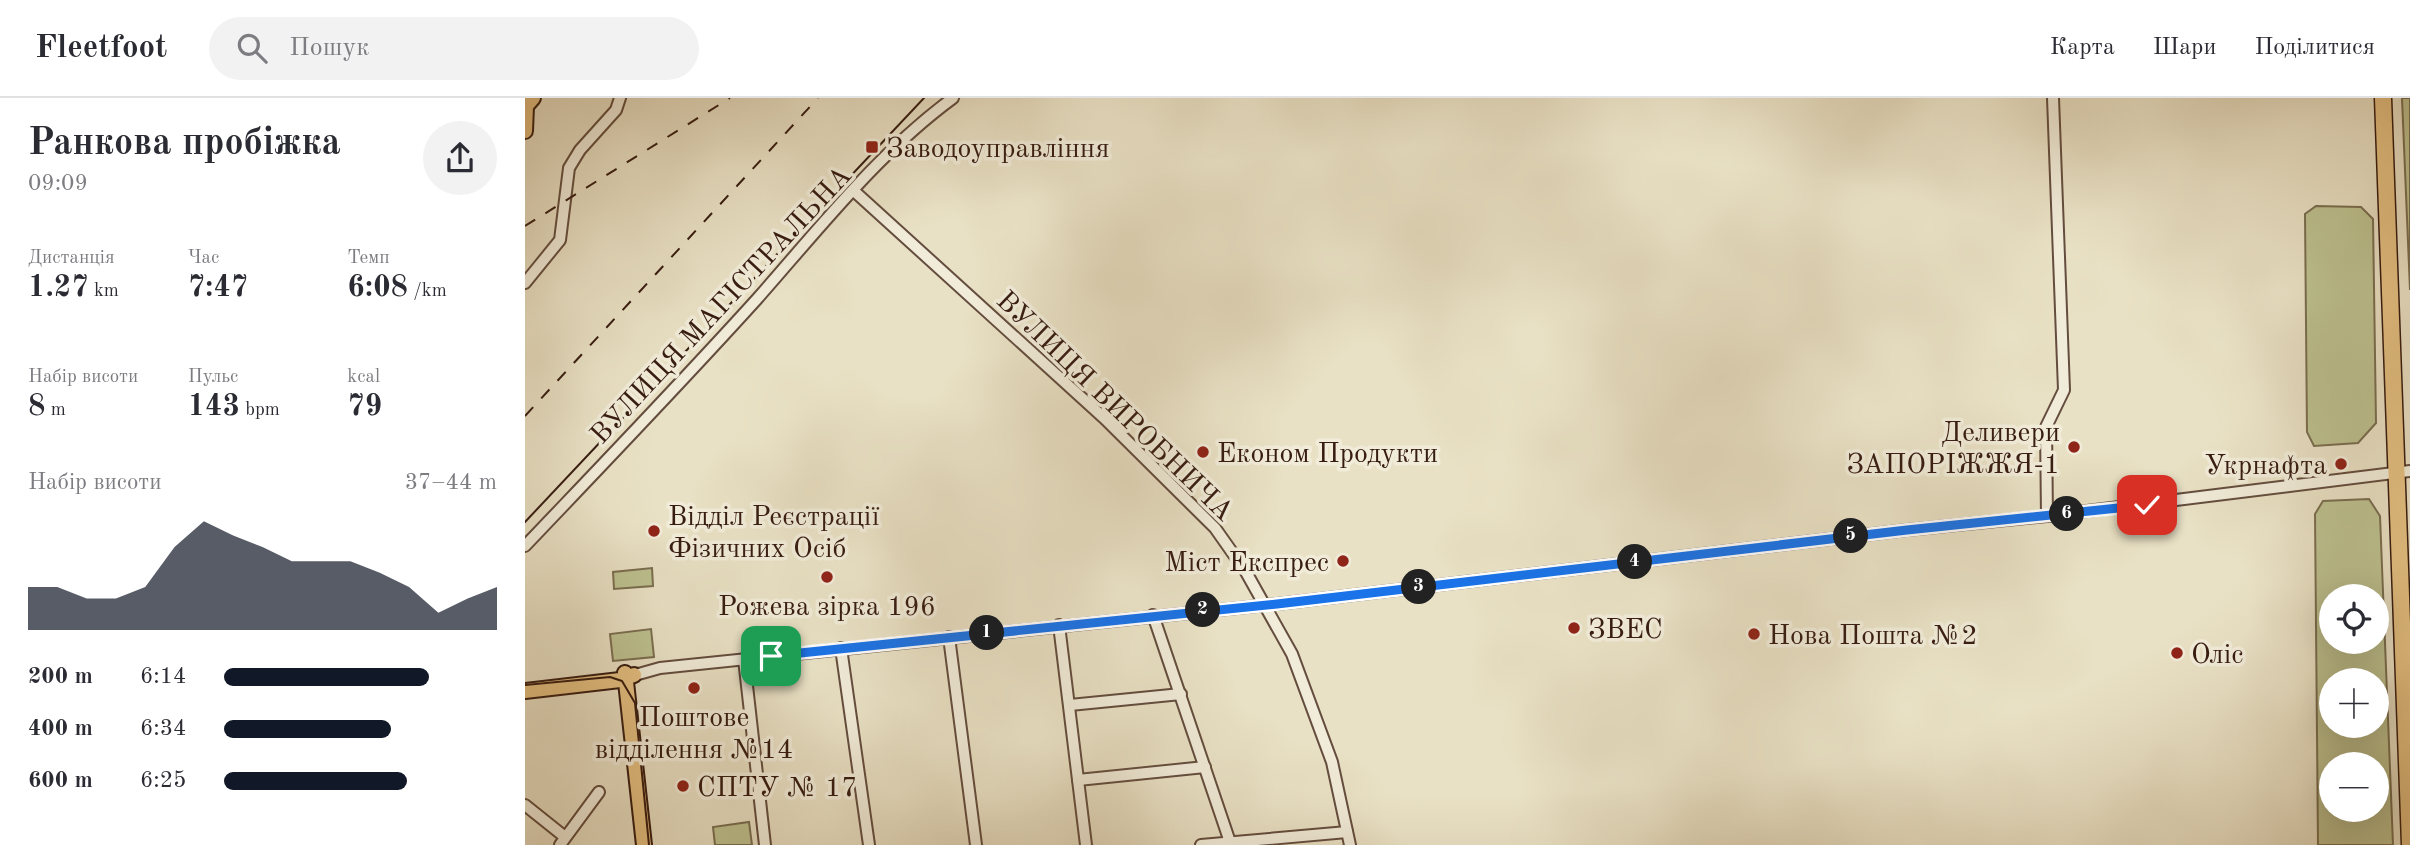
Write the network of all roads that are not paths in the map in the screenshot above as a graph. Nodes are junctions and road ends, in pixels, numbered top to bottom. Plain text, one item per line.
1 (533, 98) edge
2 (620, 98) edge
3 (953, 98) edge
4 (2053, 98) edge
5 (2383, 98) edge
6 (525, 99) edge
7 (525, 131) edge
8 (854, 191) junction
9 (525, 283) edge
10 (2402, 472) edge
11 (2047, 516) junction
12 (525, 546) edge
13 (1265, 603) junction
14 (1153, 615) junction
15 (1059, 625) junction
16 (949, 637) junction
17 (841, 648) junction
18 (744, 659) junction
19 (629, 675) junction
20 (527, 687) edge
21 (1181, 694) junction
22 (1070, 705) junction
23 (1205, 766) junction
24 (1078, 780) junction
25 (599, 792) dead end
26 (525, 805) edge
27 (1347, 832) junction
28 (563, 841) edge
29 (1231, 844) edge
30 (644, 845) edge
31 (652, 845) edge
32 (765, 845) edge
33 (869, 845) edge
34 (976, 845) edge
35 (1086, 845) edge
36 (1202, 845) edge
37 (1350, 845) edge
38 (2410, 845) edge

1 - 6 street
1 - 7 main road
2 - 9 street
3 - 8 street, ВУЛИЦЯ МАГІСТРАЛЬНА
4 - 11 street
5 - 10 highway
8 - 12 street, ВУЛИЦЯ МАГІСТРАЛЬНА
8 - 13 street, ВУЛИЦЯ ВИРОБНИЧА
10 - 11 street
10 - 38 highway
11 - 13 street
13 - 14 street
13 - 27 street, ВУЛИЦЯ ВИРОБНИЧА
14 - 15 street
14 - 21 street
15 - 16 street
15 - 22 street
16 - 17 street
16 - 34 street
17 - 18 street
17 - 33 street
18 - 19 street
18 - 32 street
19 - 20 main road
19 - 30 main road
19 - 31 main road
21 - 22 street
21 - 23 street
22 - 24 street
23 - 24 street
23 - 29 street
24 - 35 street
25 - 28 street
26 - 28 street
27 - 29 street
27 - 37 street, ВУЛИЦЯ ВИРОБНИЧА
29 - 36 street

